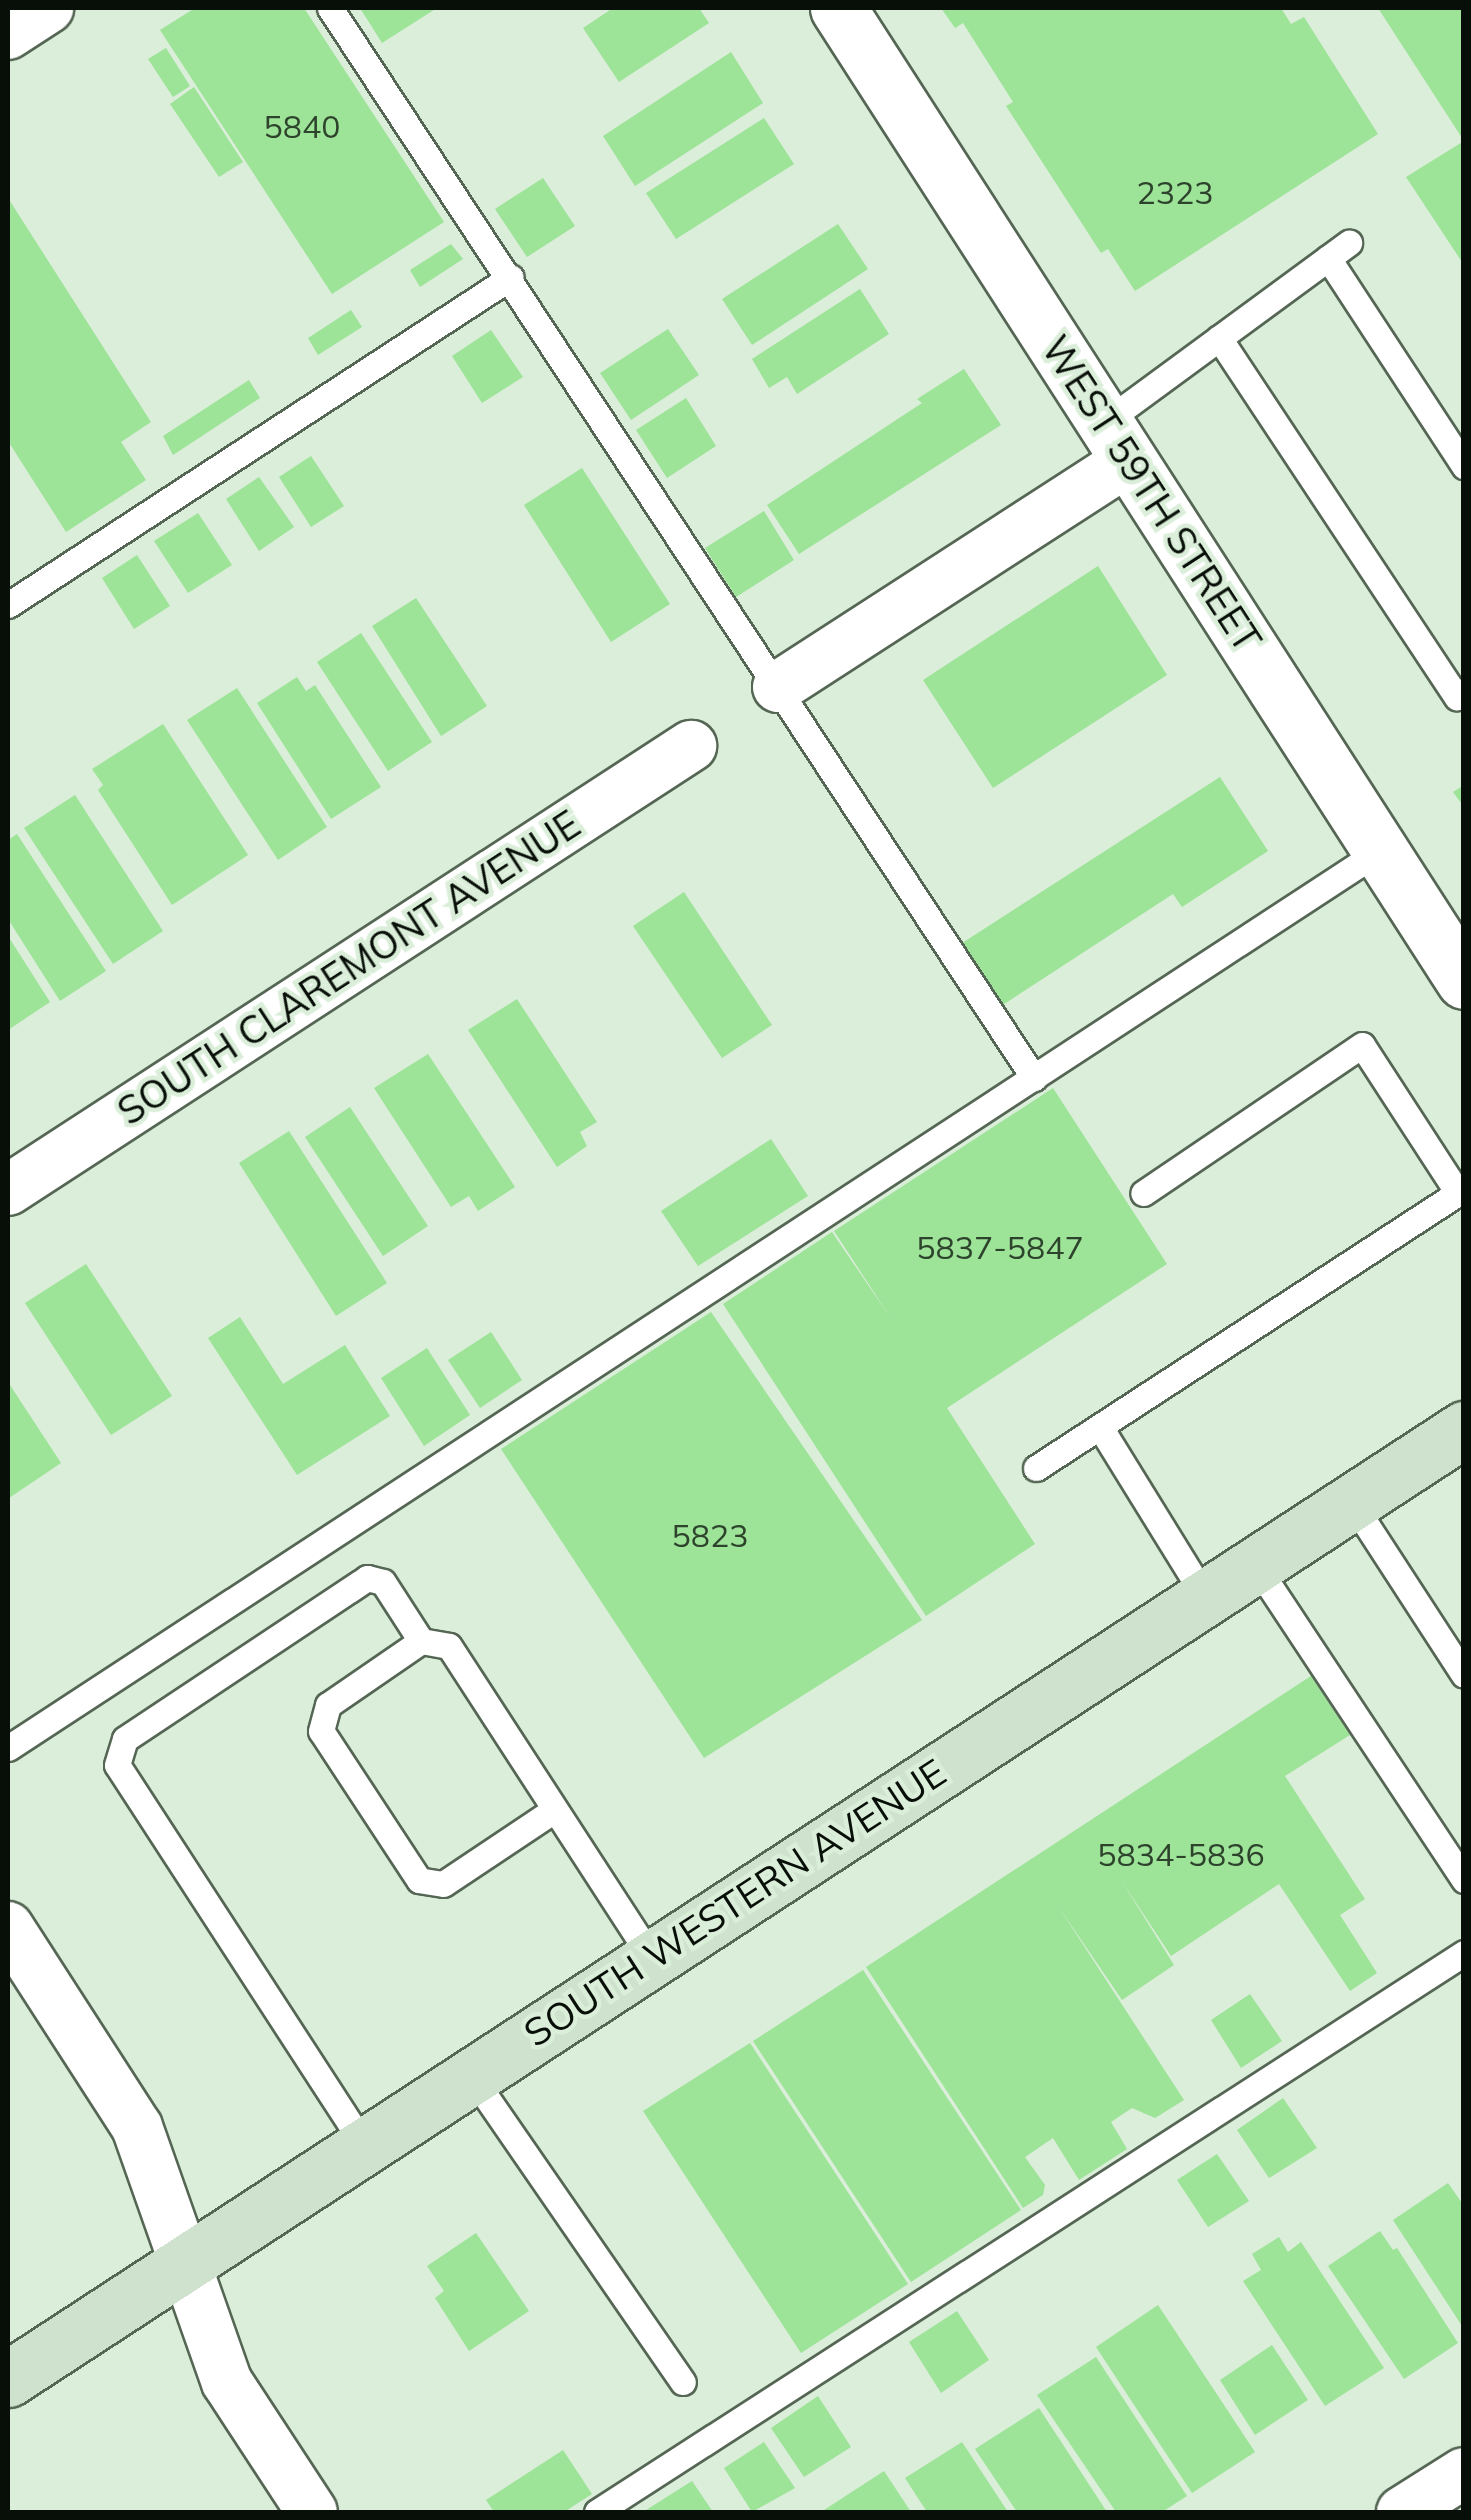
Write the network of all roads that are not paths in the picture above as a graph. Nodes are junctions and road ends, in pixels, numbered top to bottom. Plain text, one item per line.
1 (48, 8) edge
2 (330, 8) edge
3 (838, 8) edge
4 (8, 34) edge
5 (510, 277) junction
6 (1220, 338) junction
7 (1117, 441) junction
8 (1464, 466) edge
9 (8, 605) edge
10 (778, 687) junction
11 (1464, 691) edge
12 (691, 746) dead end
13 (1381, 850) junction
14 (1461, 970) edge
15 (1034, 1078) junction
16 (8, 1190) edge
17 (1143, 1193) dead end
18 (1100, 1427) junction
19 (1464, 1429) edge
20 (1036, 1468) dead end
21 (1351, 1502) junction
22 (1255, 1564) junction
23 (1205, 1597) junction
24 (421, 1641) junction
25 (1464, 1675) edge
26 (8, 1748) edge
27 (554, 1810) junction
28 (1464, 1880) edge
29 (8, 1927) edge
30 (1464, 1953) edge
31 (651, 1958) junction
32 (471, 2075) junction
33 (364, 2145) junction
34 (186, 2260) junction
35 (8, 2379) edge
36 (683, 2382) dead end
37 (1464, 2473) edge
38 (312, 2512) edge
39 (597, 2512) edge
40 (1402, 2512) edge

1 - 4 street
2 - 5 lane
3 - 7 street, WEST 59TH STREET
5 - 9 lane
5 - 10 lane
6 - 7 lane
6 - 8 lane
6 - 11 lane
7 - 10 street
7 - 13 street, WEST 59TH STREET
10 - 15 lane
12 - 16 street, SOUTH CLAREMONT AVENUE
13 - 14 street, WEST 59TH STREET
13 - 15 lane
15 - 26 lane
17 - 18 lane
18 - 20 lane
18 - 23 lane
19 - 21 main road, SOUTH WESTERN AVENUE
21 - 22 main road, SOUTH WESTERN AVENUE
21 - 25 lane
22 - 23 main road, SOUTH WESTERN AVENUE
22 - 28 lane
23 - 31 main road, SOUTH WESTERN AVENUE
24 - 27 lane
24 - 27 lane
24 - 33 lane
27 - 31 lane
29 - 34 street
30 - 39 lane
31 - 32 main road, SOUTH WESTERN AVENUE
32 - 33 main road, SOUTH WESTERN AVENUE
32 - 36 lane
33 - 34 main road, SOUTH WESTERN AVENUE
34 - 35 main road, SOUTH WESTERN AVENUE
34 - 38 street
37 - 40 street

